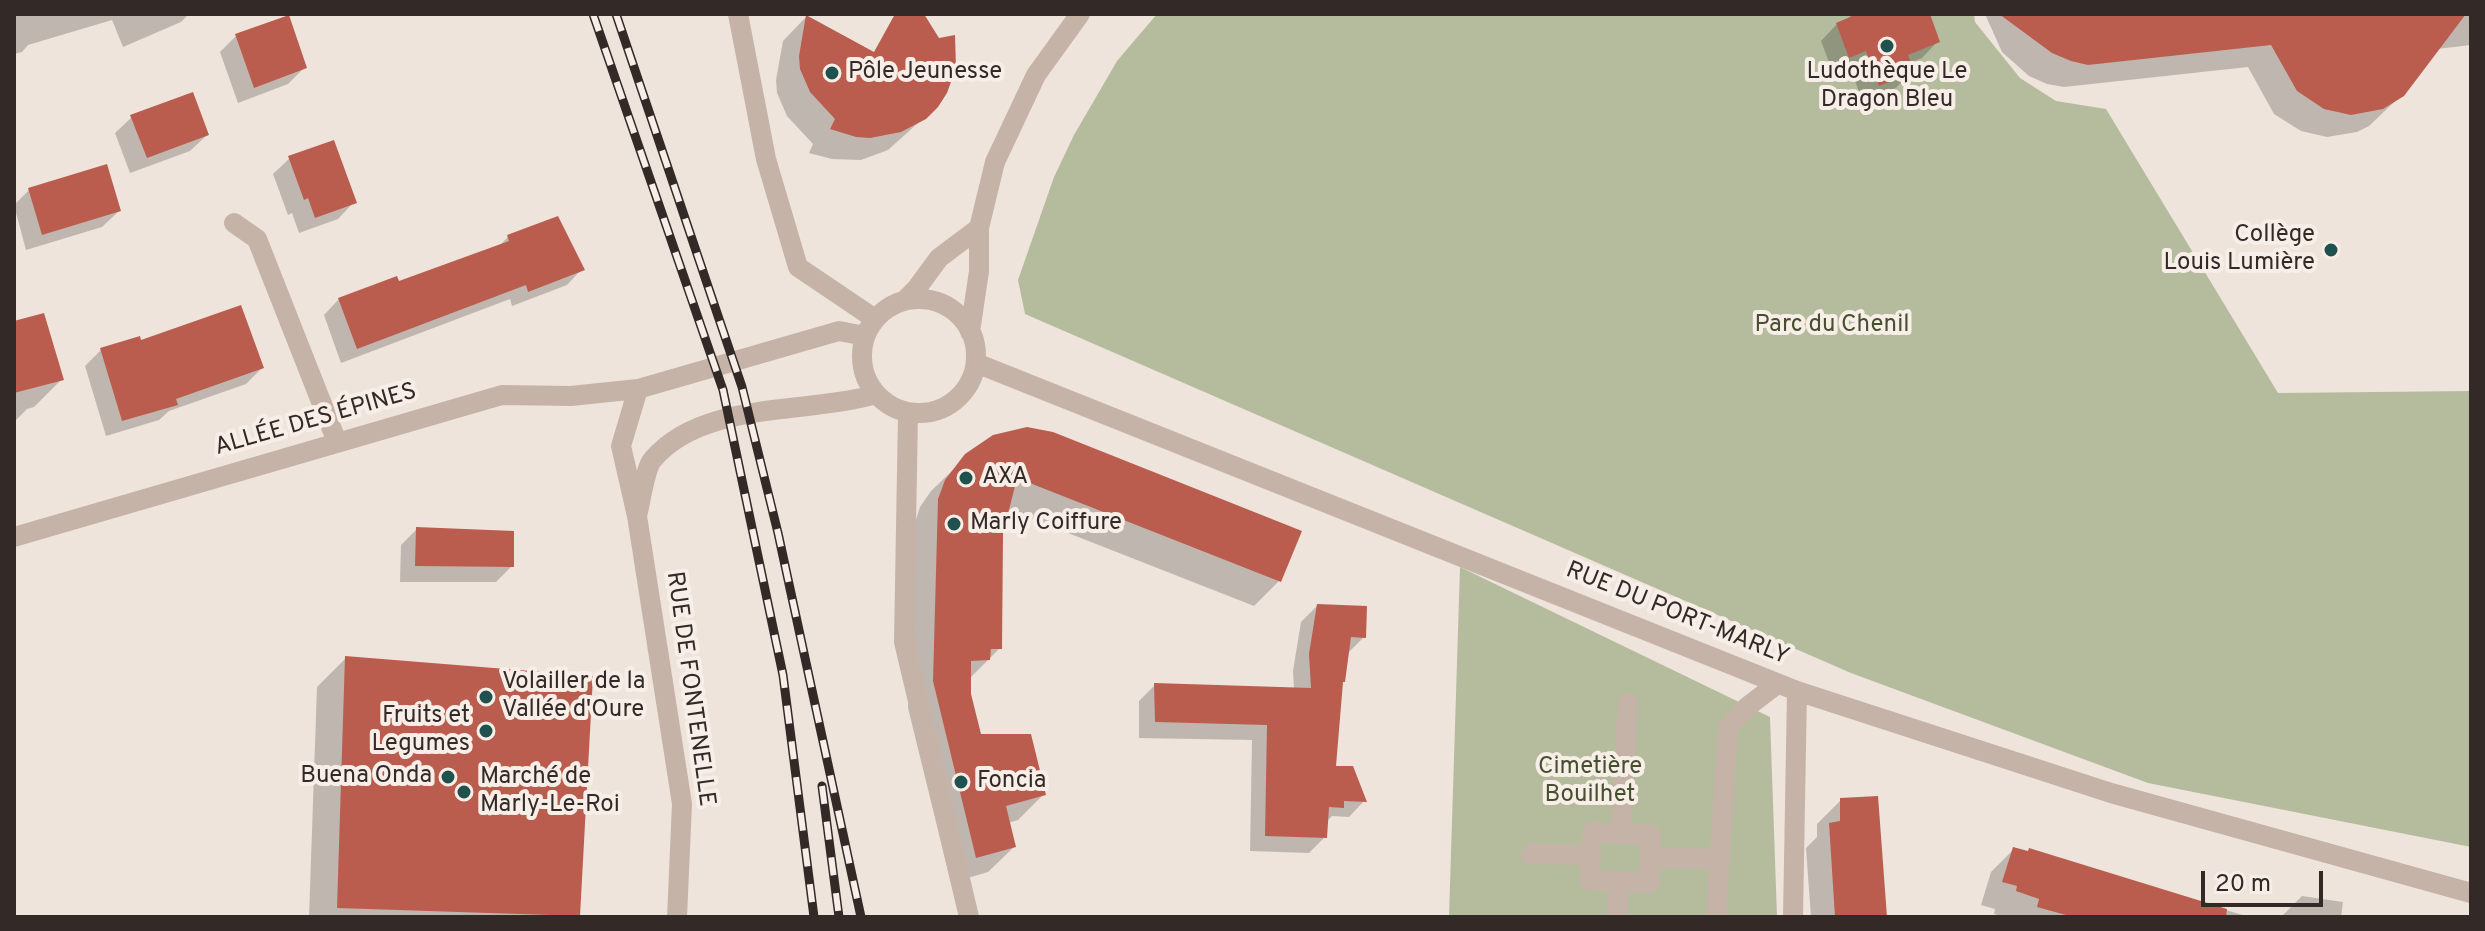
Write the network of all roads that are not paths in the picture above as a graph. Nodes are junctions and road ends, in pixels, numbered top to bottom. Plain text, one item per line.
1 (738, 14) edge
2 (1080, 14) edge
3 (234, 223) dead end
4 (979, 228) junction
5 (904, 301) junction
6 (870, 327) junction
7 (970, 332) junction
8 (976, 363) junction
9 (638, 389) junction
10 (876, 394) junction
11 (908, 413) junction
12 (337, 442) junction
13 (637, 516) junction
14 (14, 537) edge
15 (1777, 684) junction
16 (1797, 691) junction
17 (1628, 703) dead end
18 (1620, 833) junction
19 (1531, 854) dead end
20 (1591, 855) junction
21 (1650, 857) junction
22 (1720, 859) junction
23 (1619, 881) junction
24 (2471, 893) edge
25 (677, 917) edge
26 (969, 917) edge
27 (1617, 917) edge
28 (1716, 917) edge
29 (1793, 917) edge

1 - 6 street
2 - 4 street
3 - 12 street
4 - 5 street
4 - 7 street
5 - 6 street
5 - 7 street
6 - 9 street, ALLÉE DES ÉPINES
6 - 10 street
7 - 8 street
8 - 11 street
8 - 15 street, RUE DU PORT-MARLY
9 - 12 street, ALLÉE DES ÉPINES
9 - 13 street, RUE DE FONTENELLE
10 - 11 street
10 - 13 street
11 - 26 street
12 - 14 street, ALLÉE DES ÉPINES
13 - 25 street, RUE DE FONTENELLE
15 - 16 street, RUE DU PORT-MARLY
15 - 22 street
16 - 24 street, RUE DU PORT-MARLY
16 - 29 street
17 - 18 street
18 - 20 street
18 - 21 street
19 - 20 street
20 - 23 street
21 - 22 street
21 - 23 street
22 - 28 street
23 - 27 street

